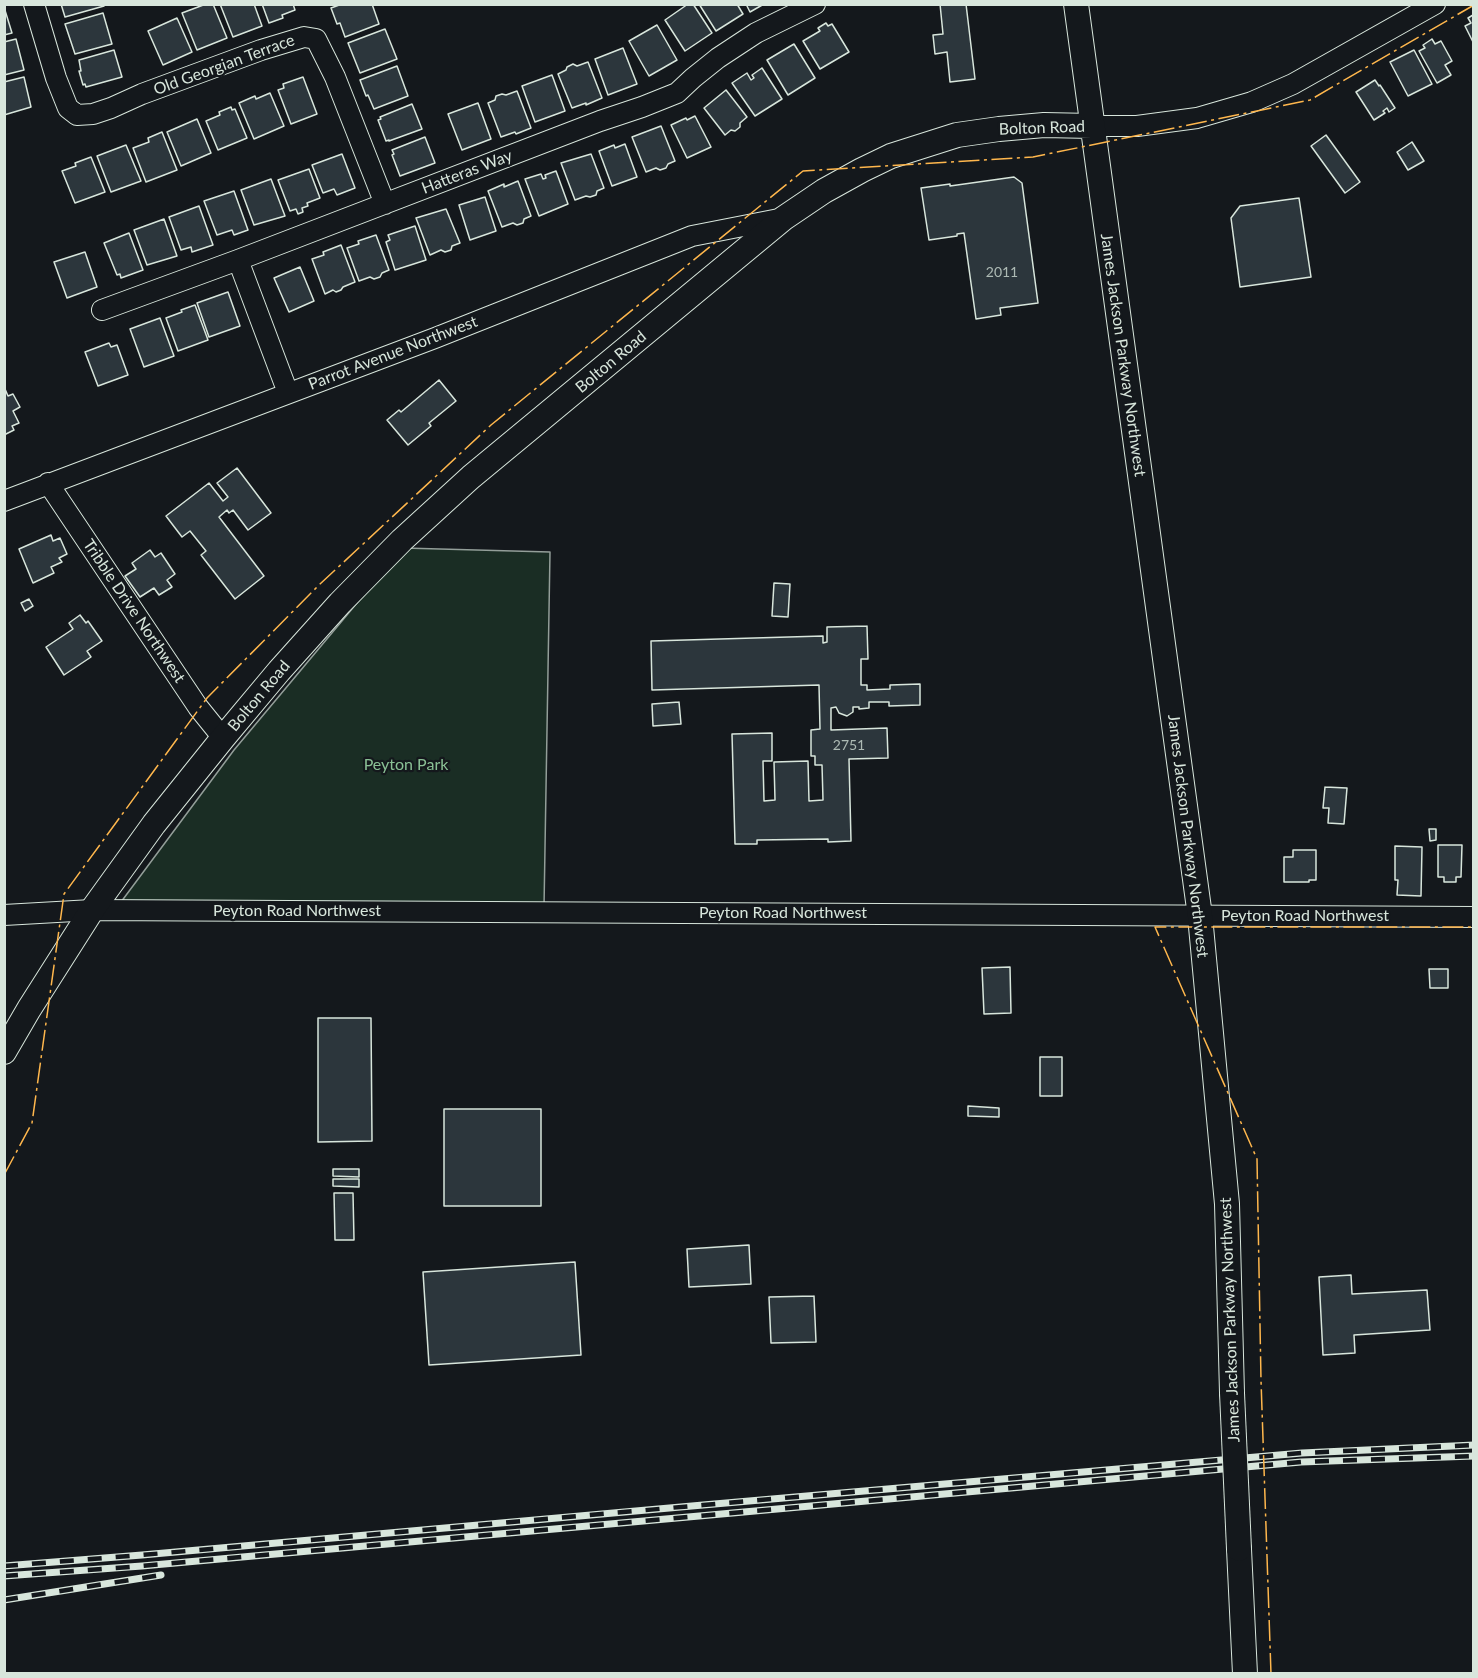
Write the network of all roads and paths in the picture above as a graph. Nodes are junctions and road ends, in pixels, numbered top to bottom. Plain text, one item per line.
1 (34, 4) edge
2 (815, 4) edge
3 (1076, 4) edge
4 (1435, 4) edge
5 (1092, 126) junction
6 (385, 204) junction
7 (784, 218) junction
8 (238, 260) junction
9 (102, 310) dead end
10 (288, 393) junction
11 (48, 483) junction
12 (4, 501) edge
13 (223, 738) junction
14 (92, 910) junction
15 (4, 915) edge
16 (1200, 916) junction
17 (1473, 917) edge
18 (4, 1052) edge
19 (1245, 1674) edge

1 - 6 street, Old Georgian Terrace
2 - 6 street, Hatteras Way
3 - 5 main road, James Jackson Parkway Northwest
4 - 5 street, Bolton Road
5 - 7 main road, Bolton Road
5 - 16 main road, James Jackson Parkway Northwest
6 - 8 street, Hatteras Way
7 - 10 street, Parrot Avenue Northwest
7 - 13 main road, Bolton Road
8 - 9 street, Hatteras Way
8 - 10 street
10 - 11 street, Parrot Avenue Northwest
11 - 12 street, Parrot Avenue Northwest
11 - 13 street, Tribble Drive Northwest
13 - 14 main road, Bolton Road
14 - 15 street, Peyton Road Northwest
14 - 16 street, Peyton Road Northwest
14 - 18 main road, Bolton Road
16 - 17 street, Peyton Road Northwest
16 - 19 main road, James Jackson Parkway Northwest, bridge

